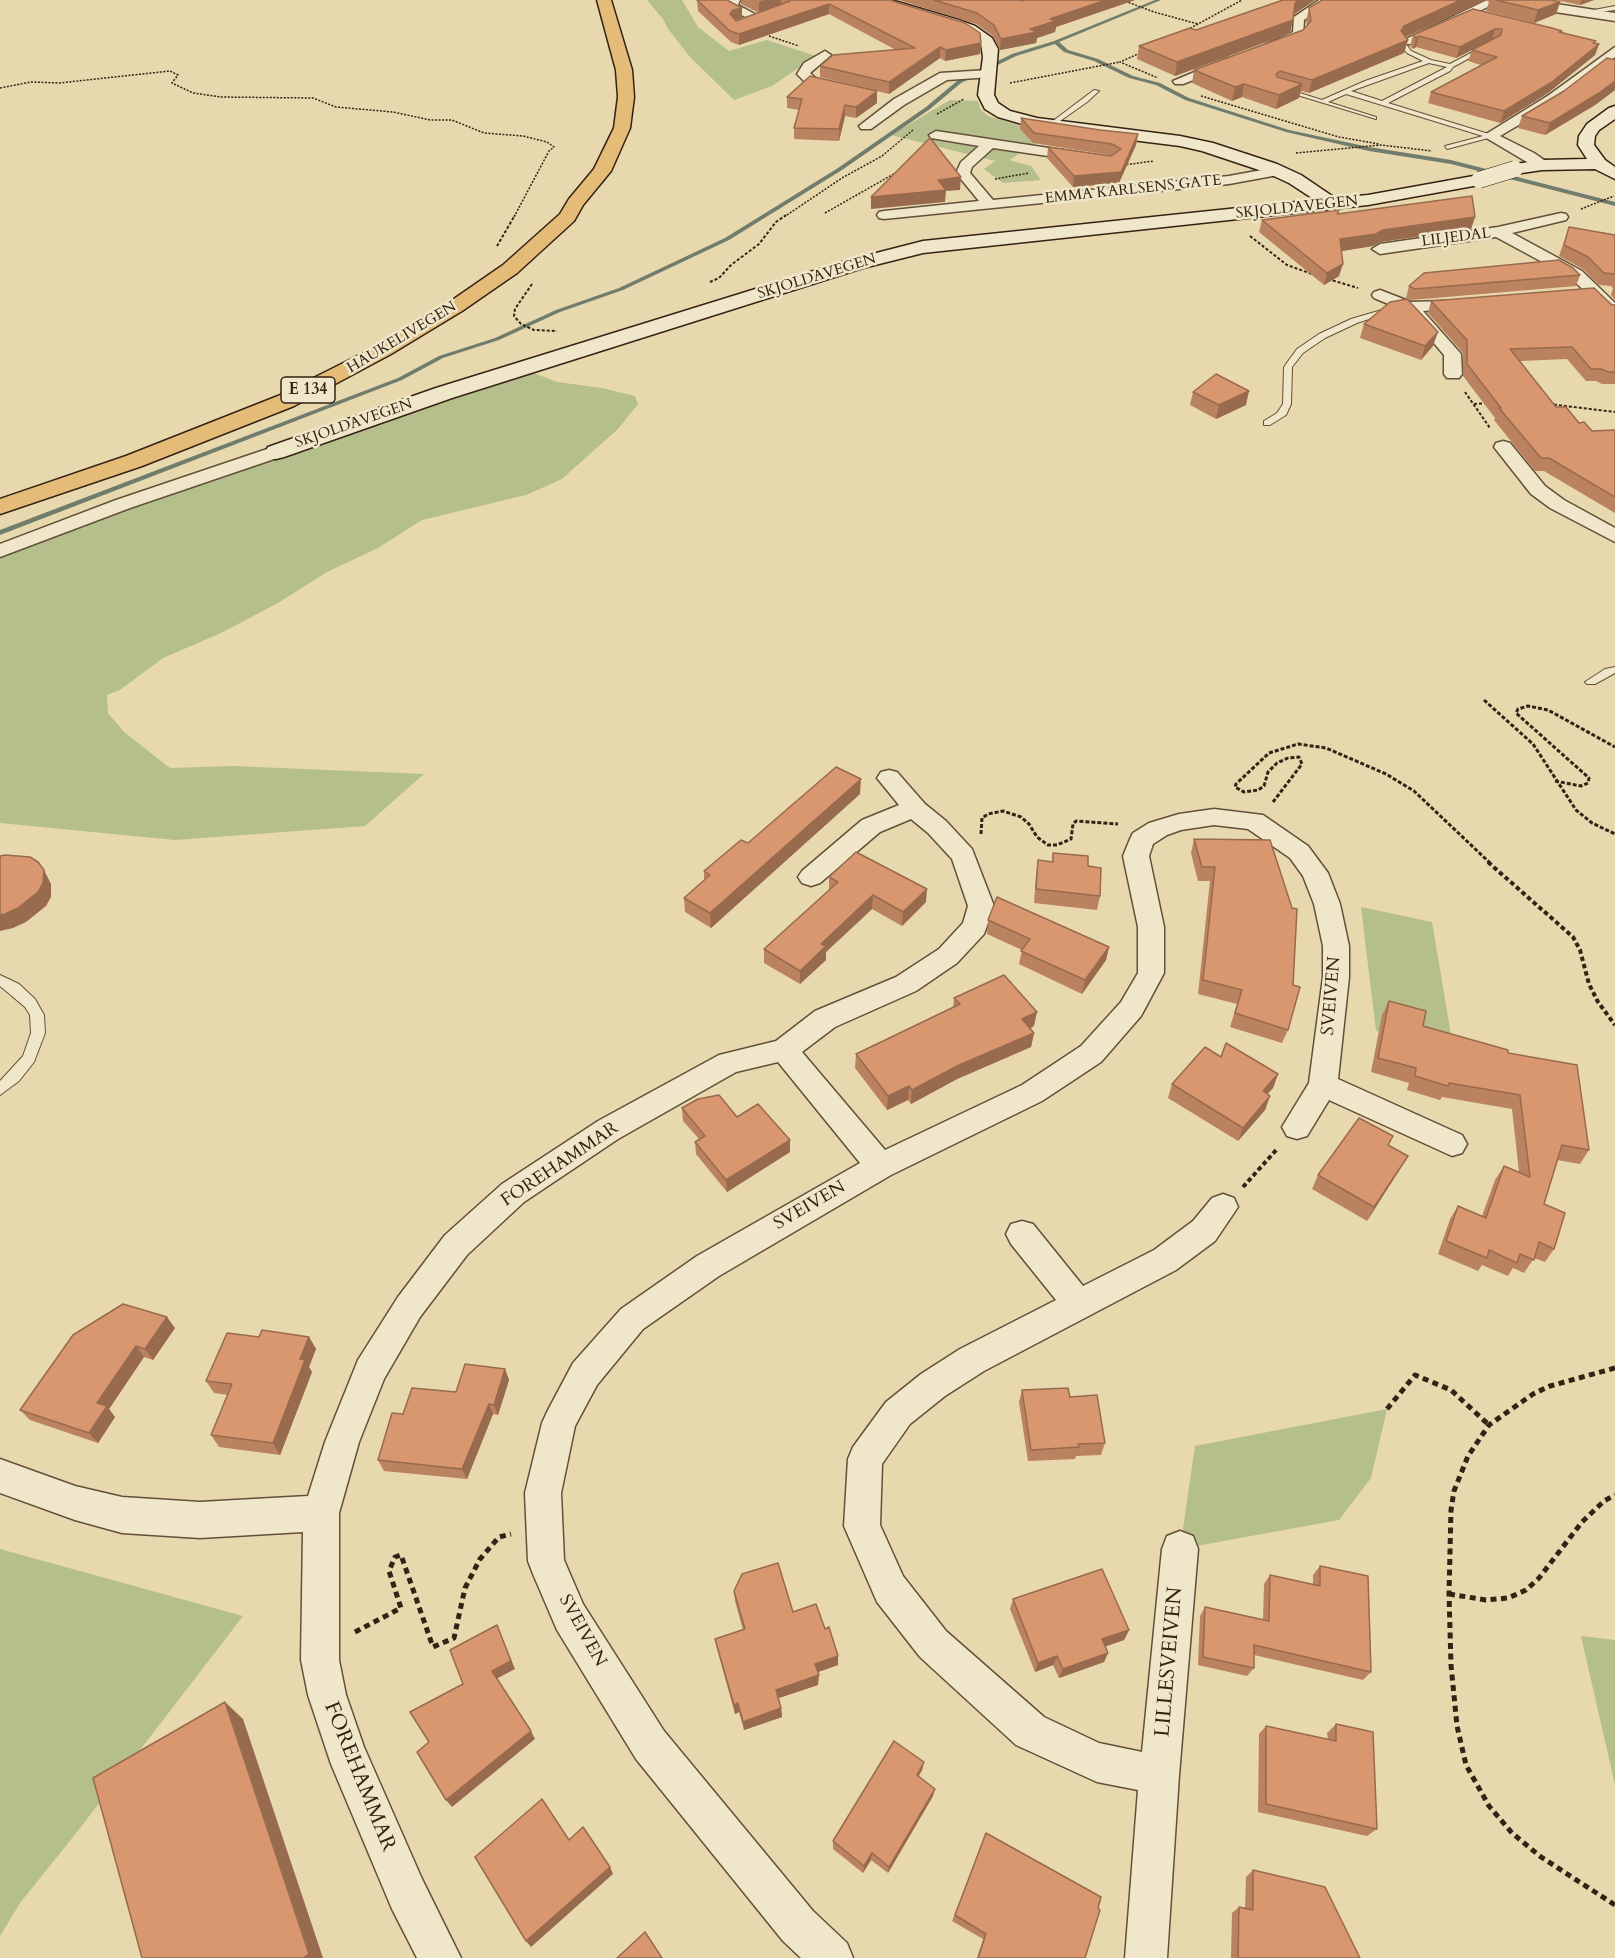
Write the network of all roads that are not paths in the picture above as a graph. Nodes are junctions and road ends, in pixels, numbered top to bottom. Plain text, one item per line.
1 (604, 0) edge
2 (734, 0) edge
3 (876, 0) edge
4 (1328, 0) edge
5 (1496, 0) edge
6 (1514, 0) edge
7 (1538, 0) edge
8 (1614, 10) edge
9 (1470, 13) junction
10 (1596, 13) junction
11 (774, 14) edge
12 (1488, 17) edge
13 (758, 19) junction
14 (738, 26) edge
15 (1408, 41) joint
16 (1495, 43) edge
17 (1611, 49) edge
18 (825, 55) road end
19 (1198, 60) edge
20 (1429, 61) junction
21 (1451, 66) junction
22 (1216, 67) junction
23 (988, 74) junction
24 (1179, 81) edge
25 (1278, 88) edge
26 (1096, 91) dead end
27 (1346, 92) junction
28 (857, 93) edge
29 (878, 97) edge
30 (899, 102) junction
31 (1322, 102) junction
32 (1383, 103) junction
33 (1615, 111) edge
34 (1374, 118) dead end
35 (1051, 125) junction
36 (866, 126) dead end
37 (1075, 129) junction
38 (936, 135) road end
39 (1490, 136) junction
40 (990, 143) junction
41 (1447, 147) dead end
42 (1060, 154) junction
43 (1100, 159) edge
44 (1599, 164) junction
45 (1542, 165) junction
46 (1278, 171) junction
47 (1615, 174) edge
48 (575, 202) junction
49 (989, 204) junction
50 (1332, 204) junction
51 (884, 215) dead end
52 (1561, 217) dead end
53 (1498, 232) junction
54 (1380, 249) edge
55 (1593, 291) junction
56 (1615, 291) edge
57 (1570, 293) edge
58 (1380, 295) road end
59 (1480, 301) edge
60 (1408, 307) junction
61 (1615, 312) edge
62 (1453, 374) road end
63 (1267, 423) dead end
64 (1503, 447) road end
65 (276, 452) joint
66 (0, 498) edge
67 (0, 507) edge
68 (1615, 537) edge
69 (0, 551) edge
70 (1615, 670) edge
71 (1591, 682) dead end
72 (889, 778) dead end
73 (916, 810) junction
74 (811, 877) dead end
75 (0, 980) edge
76 (784, 1050) junction
77 (1323, 1085) junction
78 (0, 1089) edge
79 (1297, 1127) road end
80 (1452, 1144) dead end
81 (880, 1166) junction
82 (1223, 1207) road end
83 (1022, 1234) dead end
84 (1078, 1304) junction
85 (0, 1476) edge
86 (321, 1513) junction
87 (1180, 1549) dead end
88 (1159, 1775) junction
89 (440, 1958) edge
90 (832, 1958) edge
91 (1146, 1958) edge

1 - 48 highway, HAUKELIVEGEN / E 134
2 - 13 street
3 - 23 street
4 - 22 street
5 - 9 street
6 - 10 street
7 - 10 lane
8 - 10 street
9 - 12 street
9 - 15 street
11 - 13 street
13 - 14 street
15 - 20 lane
16 - 21 lane
17 - 39 street
18 - 28 street
19 - 22 street
20 - 21 lane
20 - 27 lane
21 - 32 lane
22 - 24 street
23 - 30 street
23 - 35 street
25 - 31 lane
26 - 35 lane
27 - 31 lane
27 - 32 lane
29 - 30 street
30 - 36 street
31 - 34 lane
32 - 39 lane
33 - 44 street
35 - 37 street
37 - 42 street
37 - 46 street
38 - 40 street
39 - 41 lane
39 - 45 street
40 - 42 street
40 - 49 street
42 - 43 street
44 - 45 street, SKJOLDAVEGEN
44 - 47 street
45 - 50 street, SKJOLDAVEGEN, bridge
46 - 49 street, EMMA KARLSENS GATE
46 - 50 street
48 - 66 highway, HAUKELIVEGEN / E 134
48 - 67 highway, HAUKELIVEGEN / E 134
49 - 51 street, EMMA KARLSENS GATE
50 - 65 street, SKJOLDAVEGEN
52 - 53 street
53 - 54 street, LILJEDAL
53 - 55 street, LILJEDAL
55 - 56 street
55 - 57 street
55 - 61 street, LILJEDAL
58 - 60 street
59 - 60 street
60 - 62 street
60 - 63 lane
64 - 68 street
65 - 69 street, SKJOLDAVEGEN
70 - 71 lane
72 - 73 street, FOREHAMMAR
73 - 74 street
73 - 76 street, FOREHAMMAR
75 - 78 lane
76 - 81 street
76 - 86 street, FOREHAMMAR
77 - 79 street, SVEIVEN
77 - 80 street
77 - 81 street, SVEIVEN
81 - 90 street, SVEIVEN
82 - 84 street
83 - 84 street
84 - 88 street
85 - 86 street
86 - 89 street, FOREHAMMAR
87 - 88 street, LILLESVEIVEN
88 - 91 street, LILLESVEIVEN

